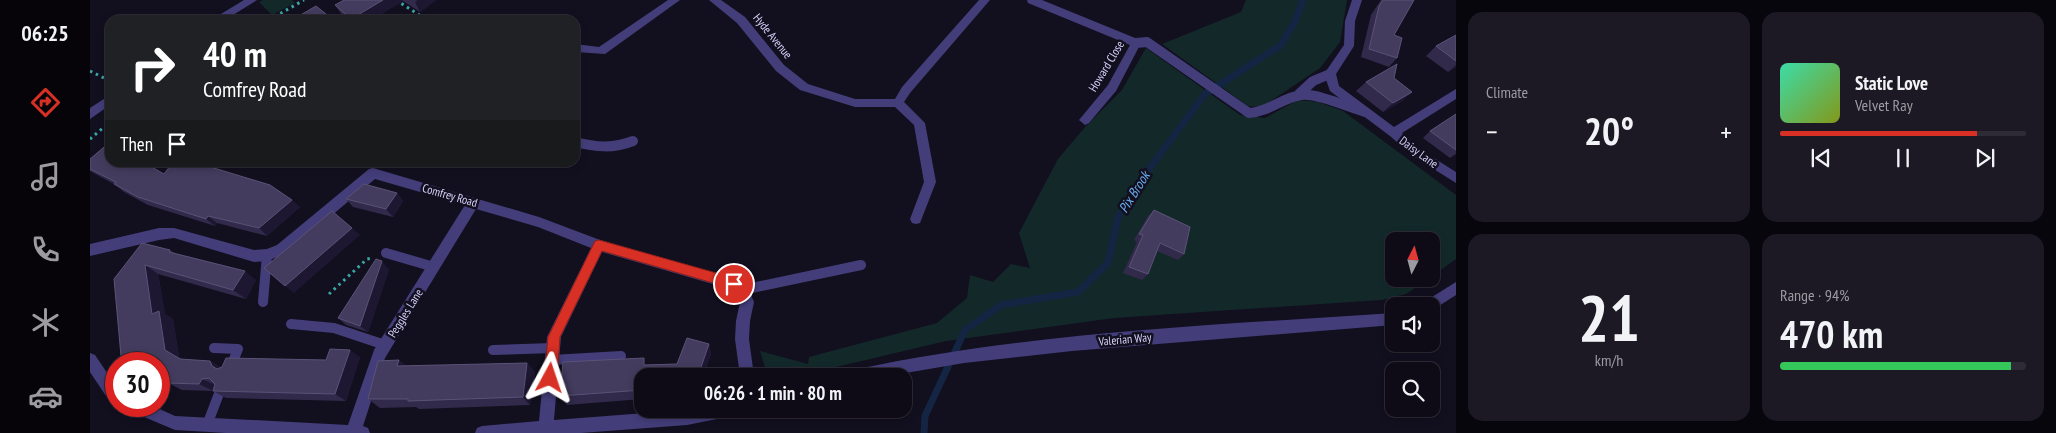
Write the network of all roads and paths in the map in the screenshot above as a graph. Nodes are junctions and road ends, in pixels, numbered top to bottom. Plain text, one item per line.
1 (252, 0) edge
2 (304, 0) edge
3 (396, 0) edge
4 (675, 0) edge
5 (714, 0) edge
6 (984, 0) edge
7 (1032, 0) edge
8 (1357, 0) edge
9 (225, 15) edge
10 (278, 15) edge
11 (419, 15) edge
12 (1136, 43) junction
13 (580, 48) edge
14 (90, 71) edge
15 (1330, 74) junction
16 (105, 78) edge
17 (1456, 93) edge
18 (1299, 94) junction
19 (105, 103) edge
20 (898, 103) junction
21 (1365, 112) junction
22 (90, 114) edge
23 (1085, 120) dead end
24 (105, 126) edge
25 (1394, 133) junction
26 (90, 139) edge
27 (633, 140) dead end
28 (580, 143) edge
29 (1456, 178) edge
30 (474, 202) junction
31 (916, 219) dead end
32 (599, 245) junction
33 (90, 250) edge
34 (386, 253) joint
35 (267, 255) junction
36 (861, 264) dead end
37 (434, 266) junction
38 (1456, 288) edge
39 (742, 290) junction
40 (329, 294) dead end
41 (1440, 299) edge
42 (263, 302) dead end
43 (1385, 320) edge
44 (291, 324) dead end
45 (386, 345) junction
46 (214, 348) dead end
47 (493, 350) dead end
48 (553, 354) junction
49 (620, 356) dead end
50 (90, 360) edge
51 (746, 368) edge
52 (897, 368) edge
53 (230, 369) edge
54 (105, 381) edge
55 (220, 391) edge
56 (160, 417) edge
57 (687, 418) edge
58 (207, 425) junction
59 (546, 429) junction
60 (353, 432) edge
61 (363, 433) edge
62 (482, 433) edge

1 - 9 street
2 - 10 path
3 - 11 path
4 - 13 street
5 - 20 street, Hyde Avenue
6 - 20 street
7 - 12 street, Howard Close
8 - 15 street
12 - 18 lane
12 - 23 street, Howard Close
14 - 16 path
15 - 18 lane
15 - 21 street
17 - 25 street, Daisy Lane
18 - 21 lane
19 - 22 street
20 - 31 street
21 - 25 street
24 - 26 path
25 - 29 street, Daisy Lane
27 - 28 lane
30 - 32 street, Comfrey Road
30 - 35 street, Comfrey Road
30 - 37 street, Peggles Lane
32 - 39 street, Comfrey Road
32 - 48 street
33 - 35 street
34 - 37 lane
34 - 40 path
35 - 42 lane
36 - 39 lane
37 - 45 street, Peggles Lane
38 - 41 street
39 - 51 street
43 - 52 street, Valerian Way
44 - 45 lane
45 - 60 street, Peggles Lane
46 - 53 lane
47 - 48 lane
48 - 49 lane
48 - 59 street
50 - 54 street
55 - 58 lane
56 - 58 street
57 - 59 street
58 - 60 street
59 - 62 street
60 - 61 street

